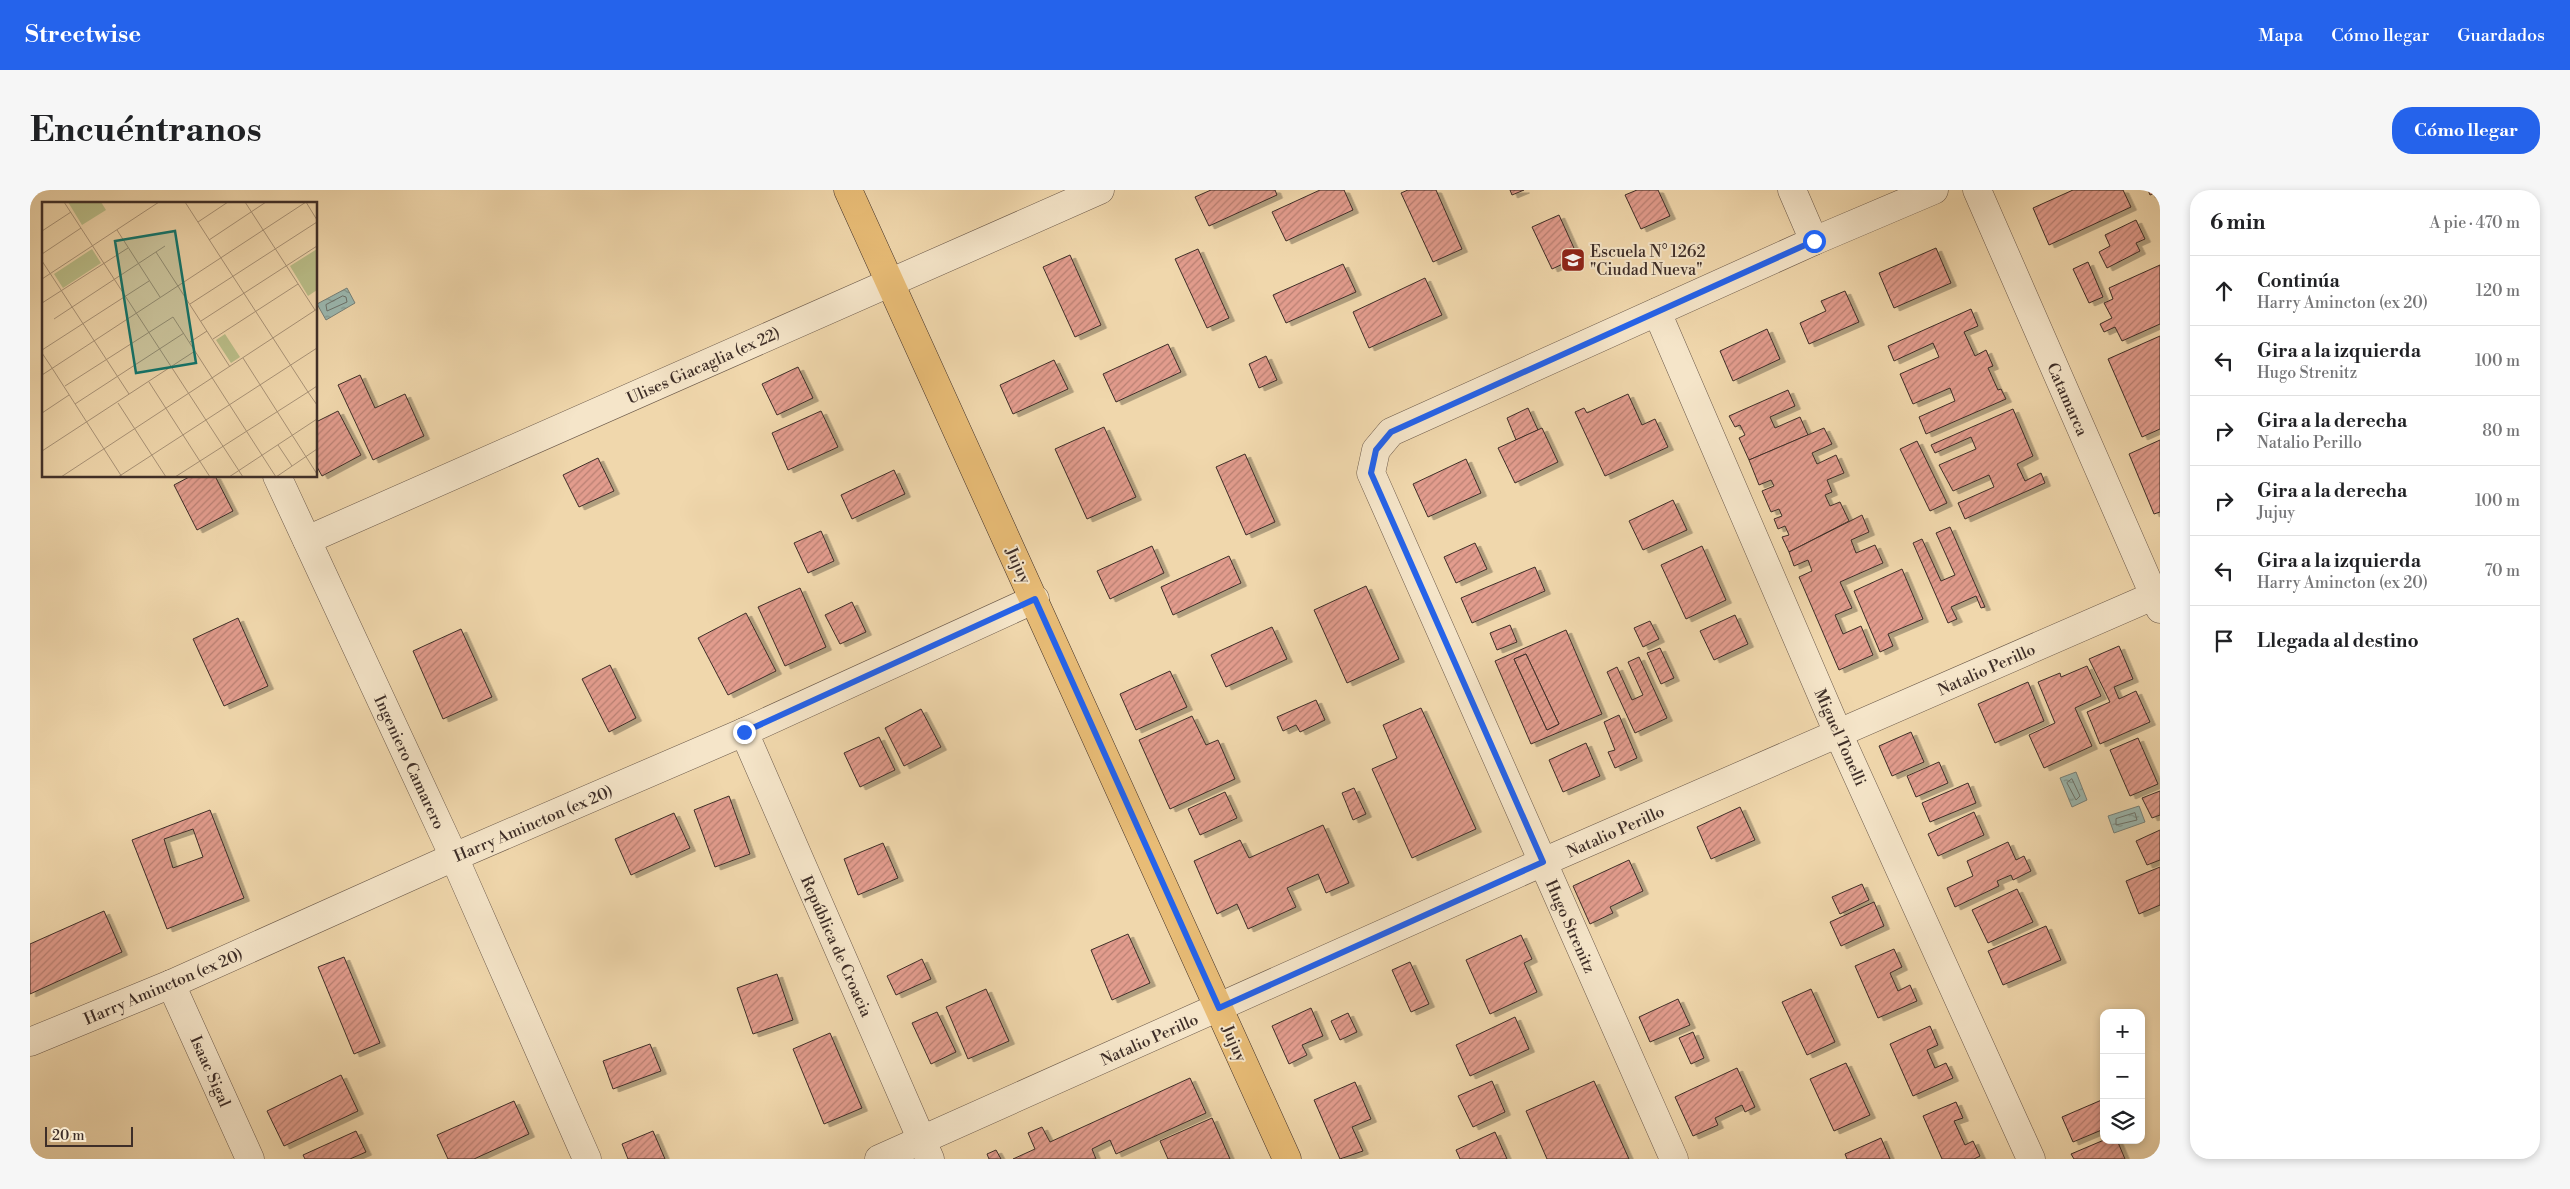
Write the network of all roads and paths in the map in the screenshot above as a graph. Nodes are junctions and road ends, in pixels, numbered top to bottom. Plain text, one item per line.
1 (848, 190) edge
2 (1100, 190) edge
3 (1792, 190) edge
4 (1934, 190) edge
5 (1977, 190) edge
6 (1814, 241) junction
7 (889, 283) junction
8 (1657, 312) junction
9 (278, 478) edge
10 (306, 540) junction
11 (1035, 599) junction
12 (2158, 599) edge
13 (744, 732) junction
14 (1838, 733) junction
15 (454, 856) junction
16 (1543, 862) junction
17 (171, 984) junction
18 (1219, 1008) junction
19 (30, 1042) edge
20 (926, 1150) edge
21 (250, 1159) edge
22 (586, 1159) edge
23 (880, 1159) edge
24 (1287, 1159) edge
25 (1674, 1159) edge
26 (2031, 1159) edge

1 - 7 main road, Jujuy
2 - 7 street, Ulises Giacaglia (ex 22)
3 - 6 street
4 - 6 street
5 - 12 street, Catamarca
6 - 8 street
7 - 10 street, Ulises Giacaglia (ex 22)
7 - 11 main road, Jujuy
8 - 14 street, Miguel Tonelli
8 - 16 street, Hugo Strenitz
9 - 10 street, Ingeniero Camarero
10 - 15 street, Ingeniero Camarero
11 - 13 street, Harry Amincton (ex 20)
11 - 18 main road, Jujuy
12 - 14 street, Natalio Perillo
13 - 15 street, Harry Amincton (ex 20)
13 - 20 street, República de Croacia
14 - 16 street, Natalio Perillo
14 - 26 street, Miguel Tonelli
15 - 17 street, Harry Amincton (ex 20)
15 - 22 street, Ingeniero Camarero
16 - 18 street, Natalio Perillo
16 - 25 street, Hugo Strenitz
17 - 19 street, Harry Amincton (ex 20)
17 - 21 street, Isaac Sigal
18 - 20 street, Natalio Perillo
18 - 24 main road, Jujuy
20 - 23 street, Natalio Perillo

